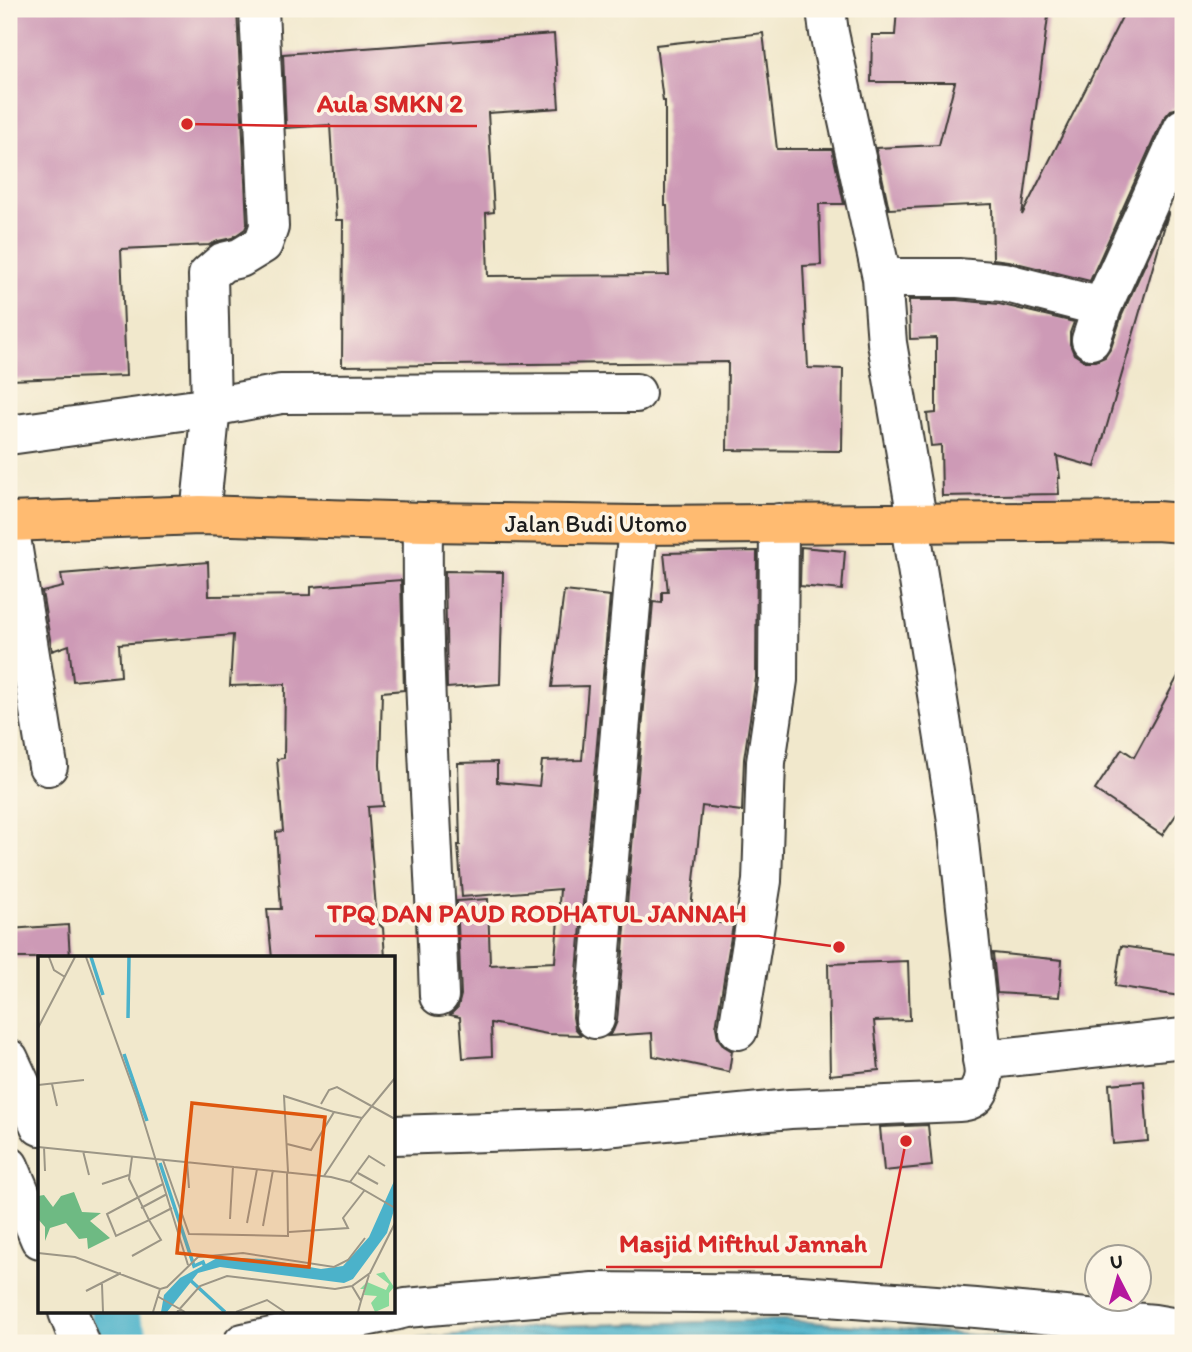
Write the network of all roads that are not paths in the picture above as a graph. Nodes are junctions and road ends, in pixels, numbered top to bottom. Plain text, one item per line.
1 (260, 9) edge
2 (826, 9) edge
3 (1183, 128) edge
4 (882, 278) junction
5 (636, 393) dead end
6 (211, 407) junction
7 (9, 435) edge
8 (200, 515) junction
9 (423, 522) junction
10 (779, 523) junction
11 (1183, 523) edge
12 (9, 524) edge
13 (914, 524) junction
14 (638, 525) junction
15 (48, 766) dead end
16 (439, 996) dead end
17 (595, 1019) dead end
18 (738, 1030) dead end
19 (1183, 1038) edge
20 (9, 1059) edge
21 (982, 1060) junction
22 (38, 1122) edge
23 (396, 1135) edge
24 (9, 1166) edge
25 (38, 1234) edge
26 (396, 1310) edge
27 (69, 1314) edge
28 (378, 1314) edge
29 (1183, 1329) edge
30 (80, 1343) edge
31 (243, 1343) edge

1 - 6 street
2 - 4 street
3 - 4 street
4 - 13 street
5 - 6 street
6 - 7 street
6 - 8 street
8 - 9 main road, Jalan Budi Utomo
8 - 12 main road, Jalan Budi Utomo
9 - 14 main road, Jalan Budi Utomo
9 - 16 street
10 - 13 main road, Jalan Budi Utomo
10 - 14 main road, Jalan Budi Utomo
10 - 18 street
11 - 13 main road, Jalan Budi Utomo
12 - 15 street
13 - 21 street
14 - 17 street
19 - 21 street
20 - 22 street
21 - 23 street
24 - 25 street
26 - 29 street
27 - 30 street
28 - 31 street

